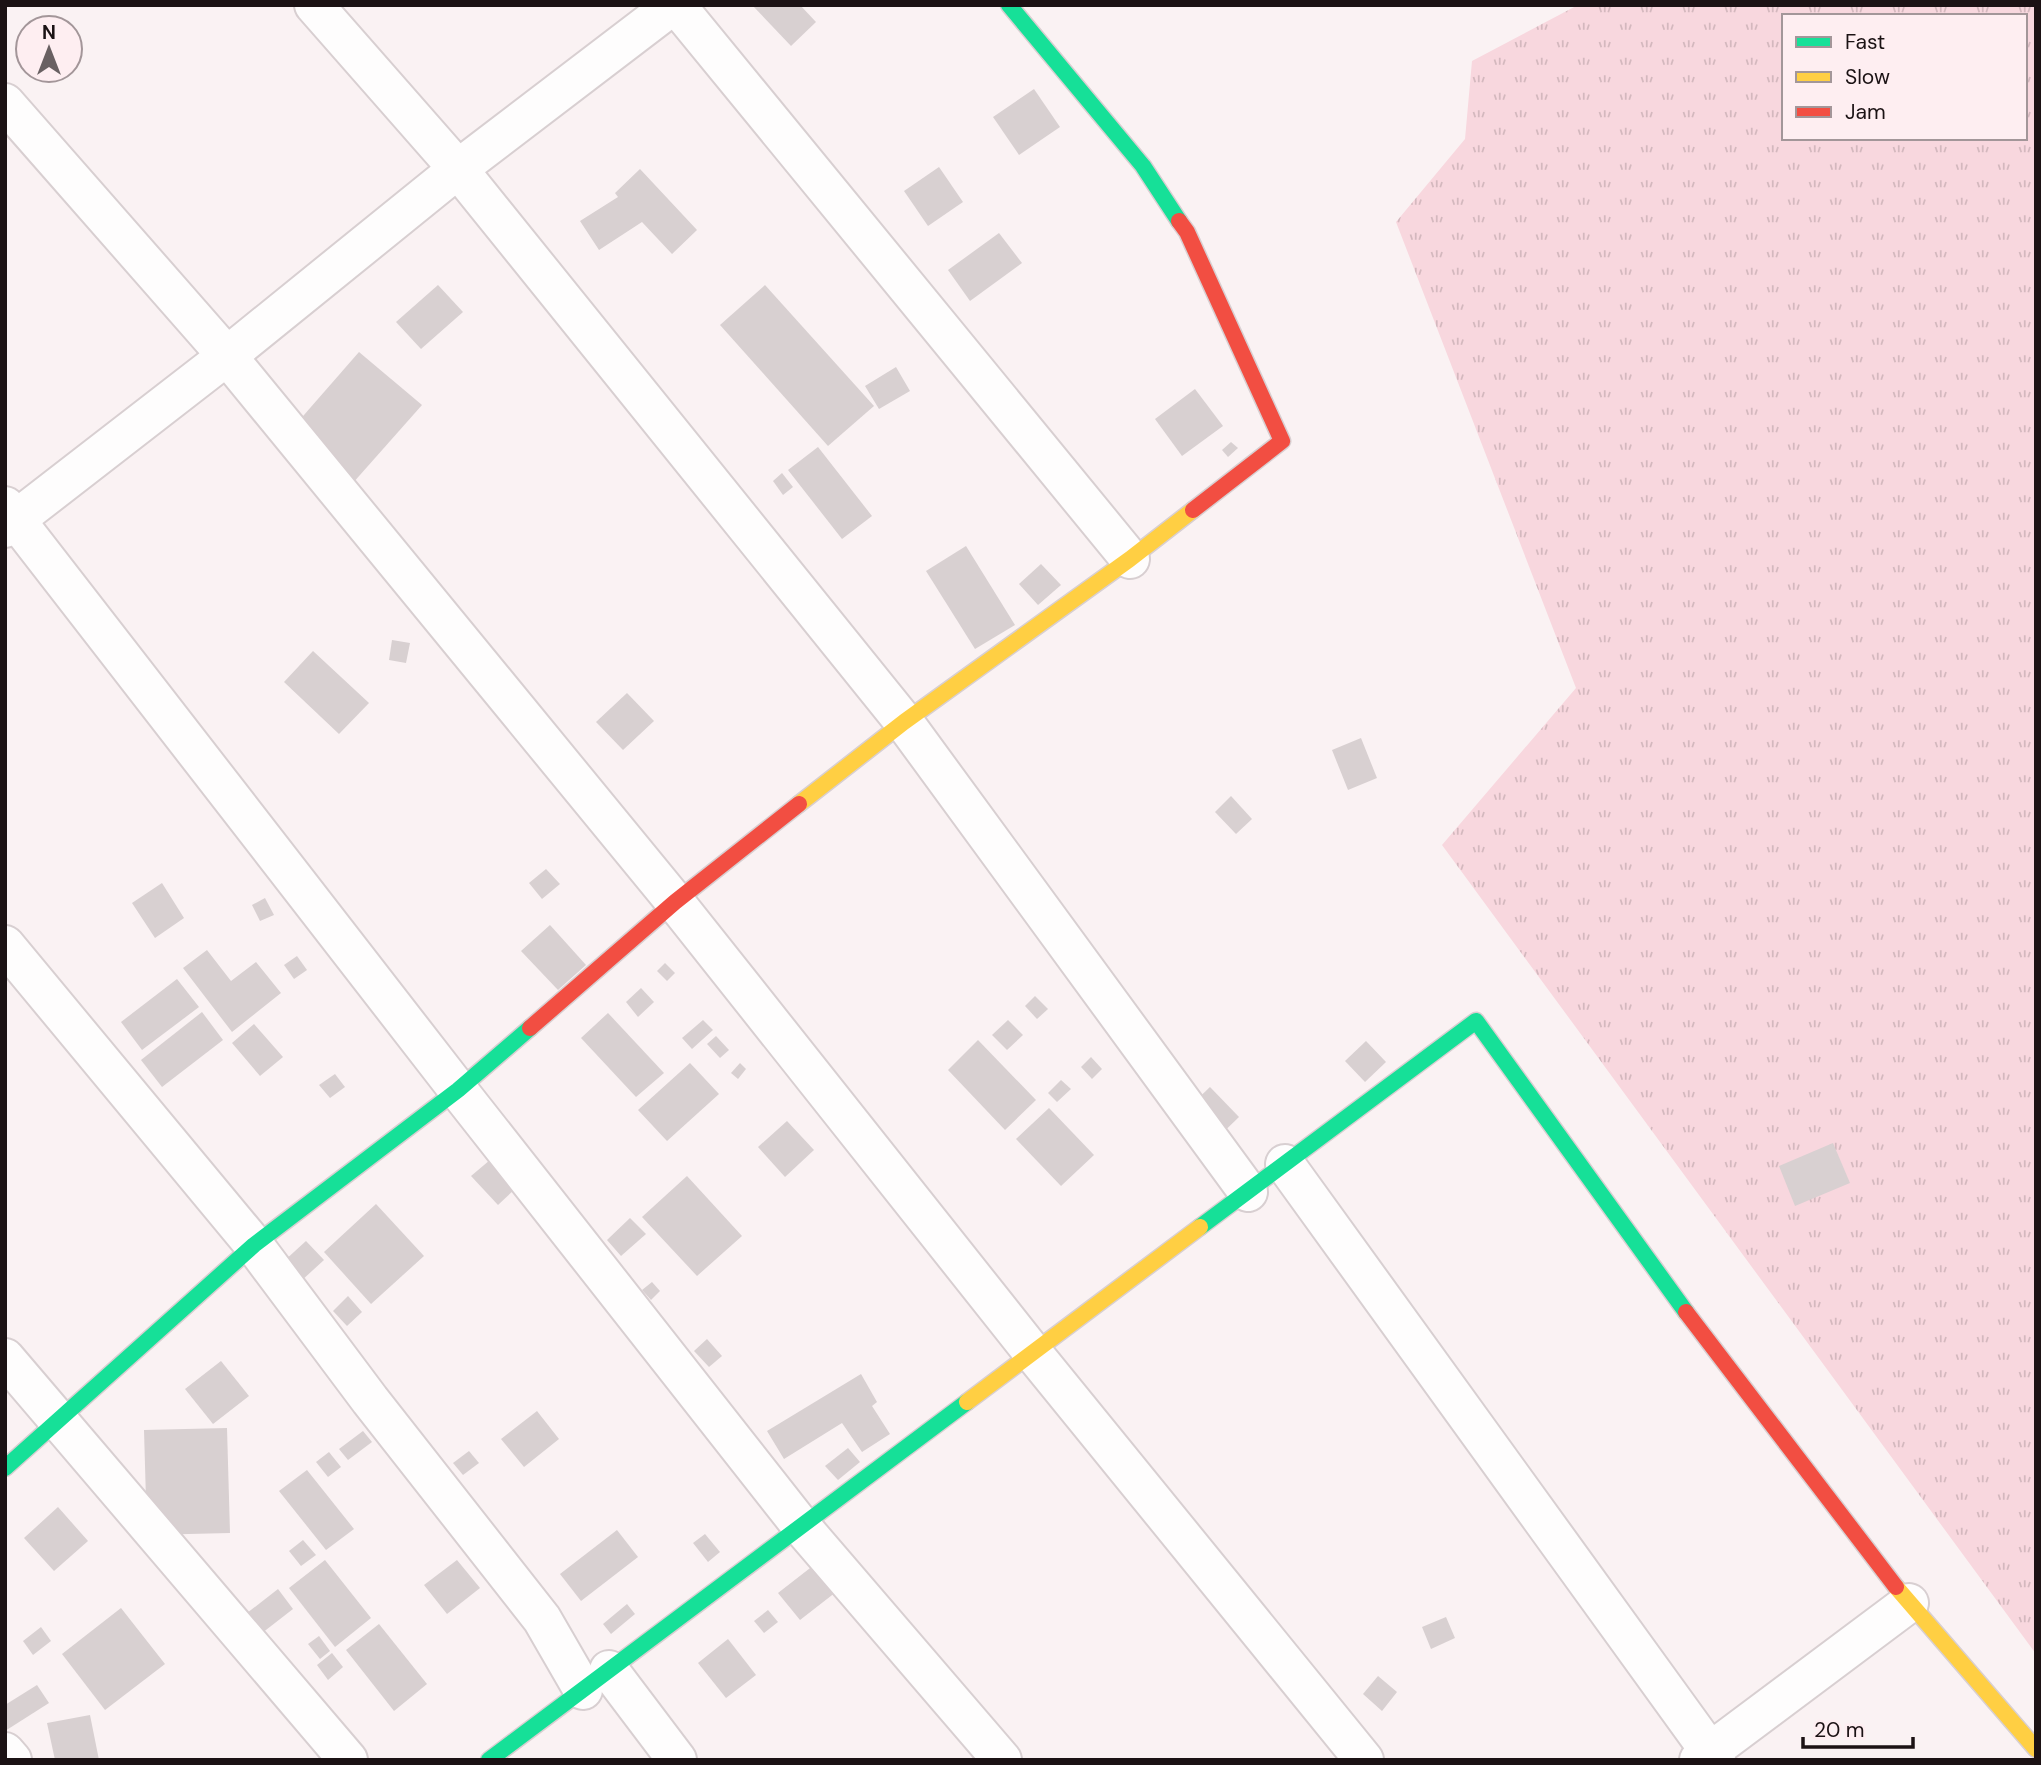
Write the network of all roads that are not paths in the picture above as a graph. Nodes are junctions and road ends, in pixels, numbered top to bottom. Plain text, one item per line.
1 (314, 5) edge
2 (674, 5) edge
3 (1009, 5) edge
4 (5, 103) edge
5 (458, 169) junction
6 (227, 356) junction
7 (9, 518) edge
8 (1130, 559) junction
9 (904, 722) junction
10 (675, 902) junction
11 (5, 945) edge
12 (458, 1090) junction
13 (1285, 1164) junction
14 (1248, 1192) junction
15 (254, 1245) junction
16 (1033, 1353) junction
17 (5, 1358) edge
18 (60, 1420) junction
19 (5, 1468) edge
20 (801, 1526) junction
21 (1909, 1603) junction
22 (596, 1680) junction
23 (2036, 1749) edge
24 (5, 1752) edge
25 (1708, 1757) edge
26 (12, 1760) edge
27 (348, 1760) edge
28 (489, 1760) edge
29 (677, 1760) edge
30 (1002, 1760) edge
31 (1364, 1760) edge

1 - 5 street
2 - 5 street
2 - 8 street
3 - 8 street
4 - 6 street
5 - 6 street
5 - 9 street
6 - 7 street
6 - 10 street
7 - 12 street
8 - 9 street
9 - 10 street
9 - 14 street
10 - 12 street
10 - 16 street
11 - 15 street
12 - 15 street
12 - 20 street
13 - 14 street
13 - 21 street
13 - 25 street
14 - 16 street
15 - 18 street
15 - 22 street
16 - 20 street
16 - 31 street
17 - 18 street
18 - 19 street
18 - 27 street
20 - 22 street
20 - 30 street
21 - 23 street
21 - 25 street
22 - 28 street
22 - 29 street
24 - 26 street

